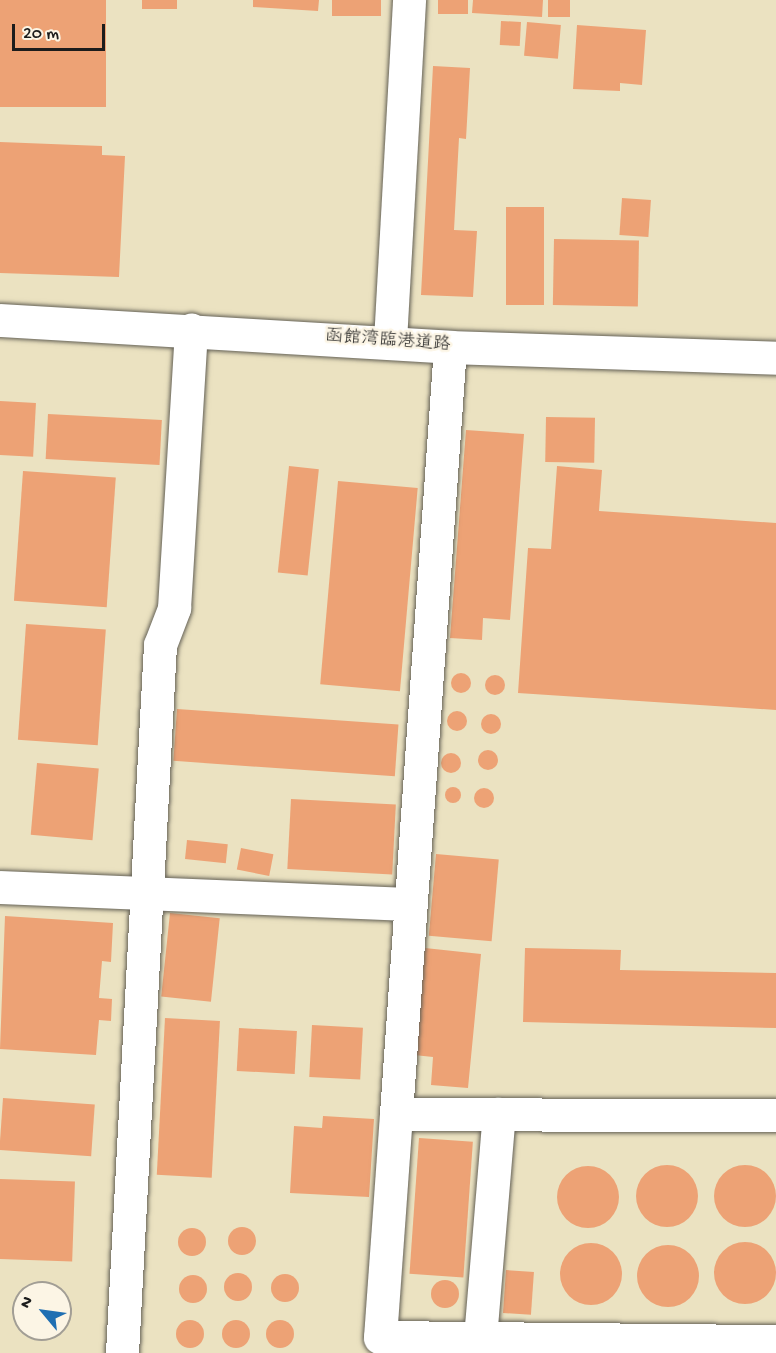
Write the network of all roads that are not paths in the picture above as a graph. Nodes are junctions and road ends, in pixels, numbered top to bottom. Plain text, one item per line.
1 (409, 0) edge
2 (0, 320) edge
3 (191, 330) junction
4 (390, 341) junction
5 (450, 347) junction
6 (776, 358) edge
7 (0, 887) edge
8 (146, 892) junction
9 (410, 904) junction
10 (396, 1114) junction
11 (499, 1114) junction
12 (776, 1115) edge
13 (480, 1338) junction
14 (776, 1341) edge
15 (441, 1345) edge
16 (122, 1353) edge

1 - 4 street
2 - 3 street, 函館湾臨港道路
3 - 4 street, 函館湾臨港道路
3 - 8 street
4 - 5 street, 函館湾臨港道路
5 - 6 street, 函館湾臨港道路
5 - 9 street
7 - 8 street
8 - 9 street
8 - 16 street
9 - 10 street
10 - 11 street
10 - 15 street
11 - 12 street
11 - 13 street
13 - 14 street
13 - 15 street

